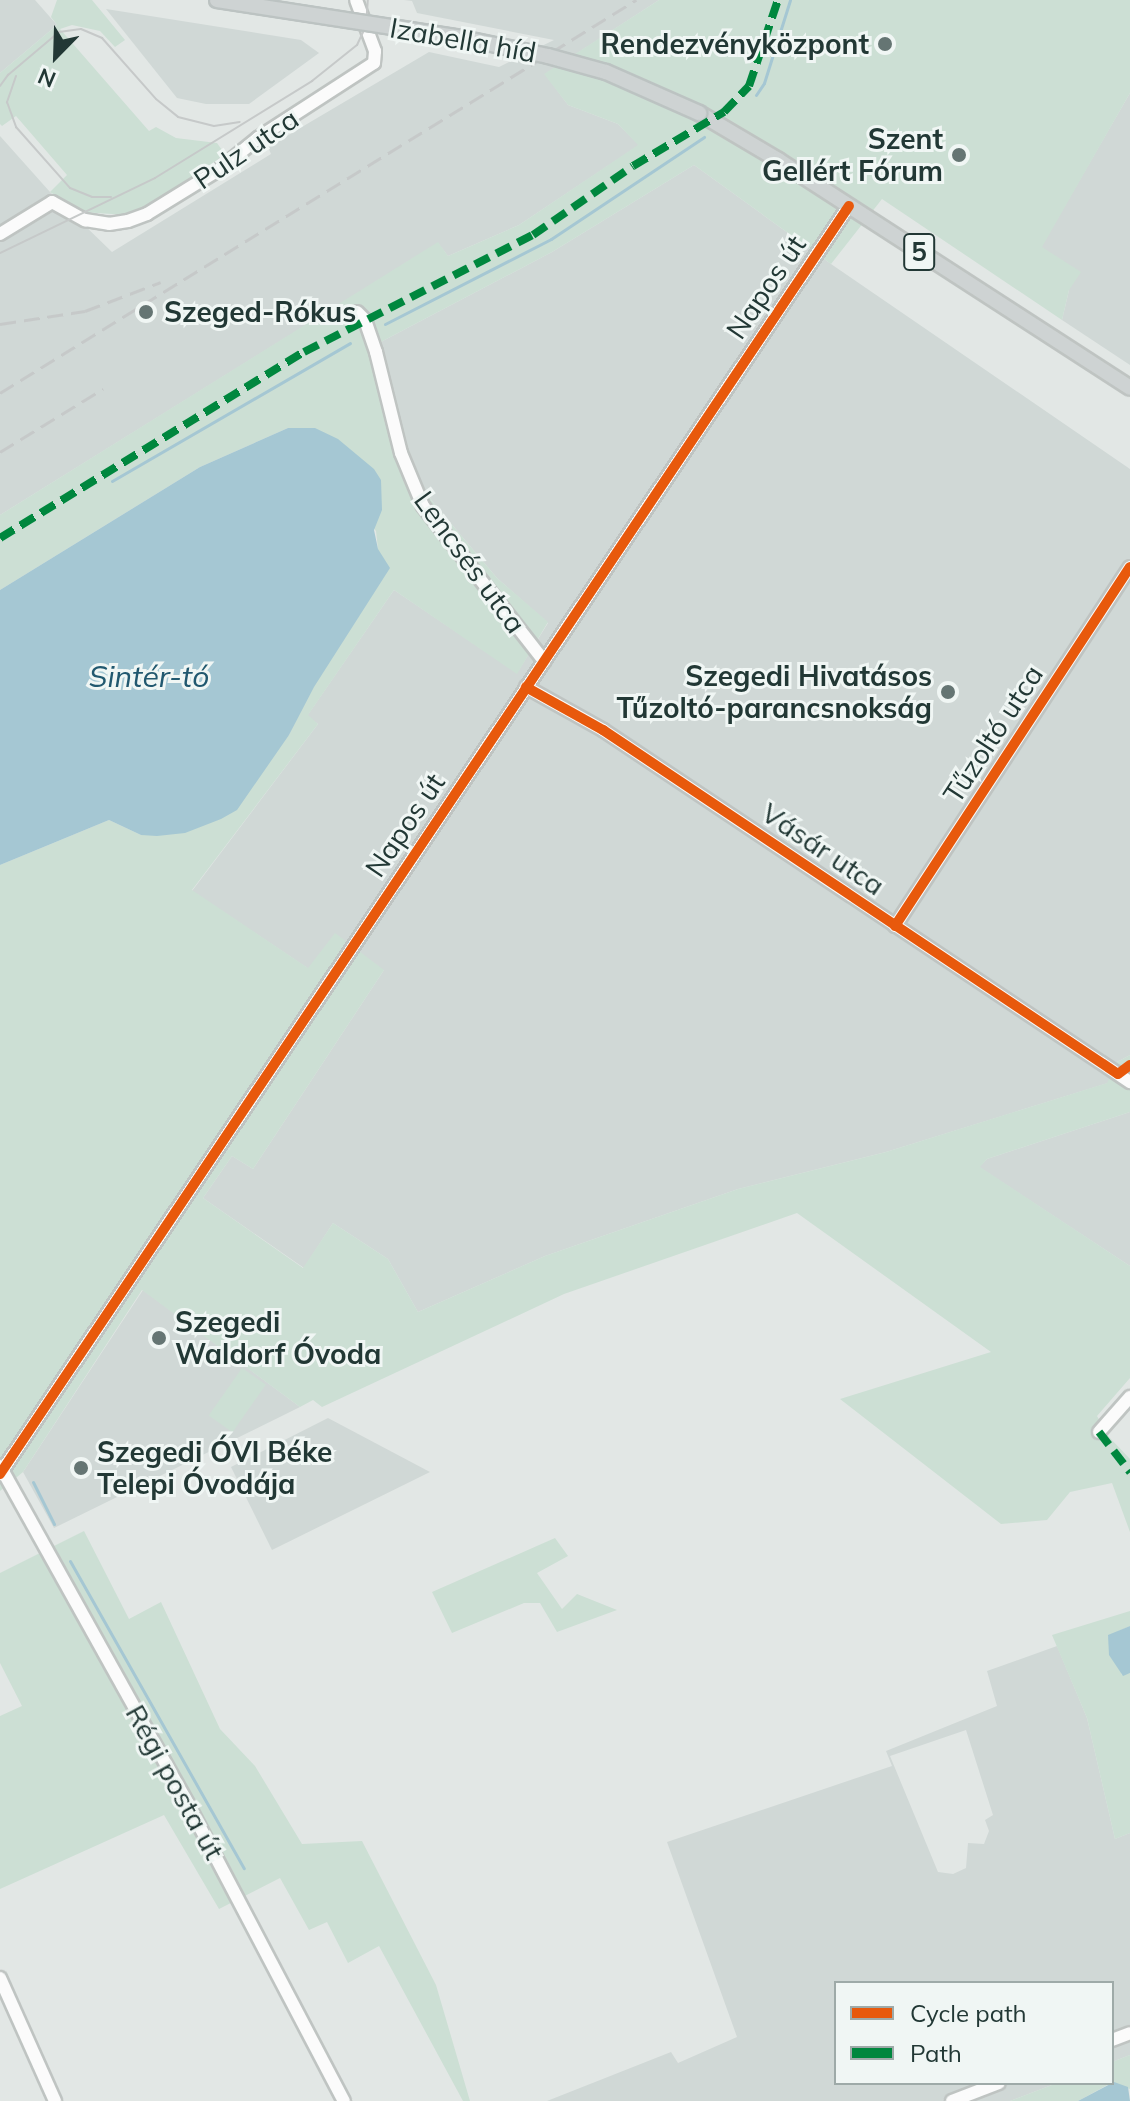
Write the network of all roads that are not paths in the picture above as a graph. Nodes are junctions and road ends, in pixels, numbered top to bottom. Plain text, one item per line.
1 (217, 0) edge
2 (356, 0) edge
3 (849, 206) junction
4 (0, 234) edge
5 (361, 316) dead end
6 (1130, 388) edge
7 (1130, 567) edge
8 (544, 661) junction
9 (526, 687) junction
10 (895, 926) junction
11 (1130, 1065) edge
12 (1118, 1074) junction
13 (1130, 1082) edge
14 (1130, 1397) edge
15 (1099, 1432) dead end
16 (1, 1470) edge
17 (0, 1978) edge
18 (994, 2085) edge
19 (55, 2101) edge
20 (344, 2101) edge
21 (952, 2101) edge

1 - 3 main road, Izabella híd / 5, bridge
2 - 4 street, Pulz utca
3 - 6 main road, 5
3 - 8 street, Napos út
5 - 8 street, Lencsés utca
7 - 10 street, Tűzoltó utca
8 - 9 street, Napos út
9 - 10 street, Vásár utca
9 - 16 street, Napos út
10 - 12 street, Vásár utca
11 - 12 street
12 - 13 street, Vásár utca
14 - 15 street
16 - 20 street, Régi posta út
17 - 19 street
18 - 21 street

